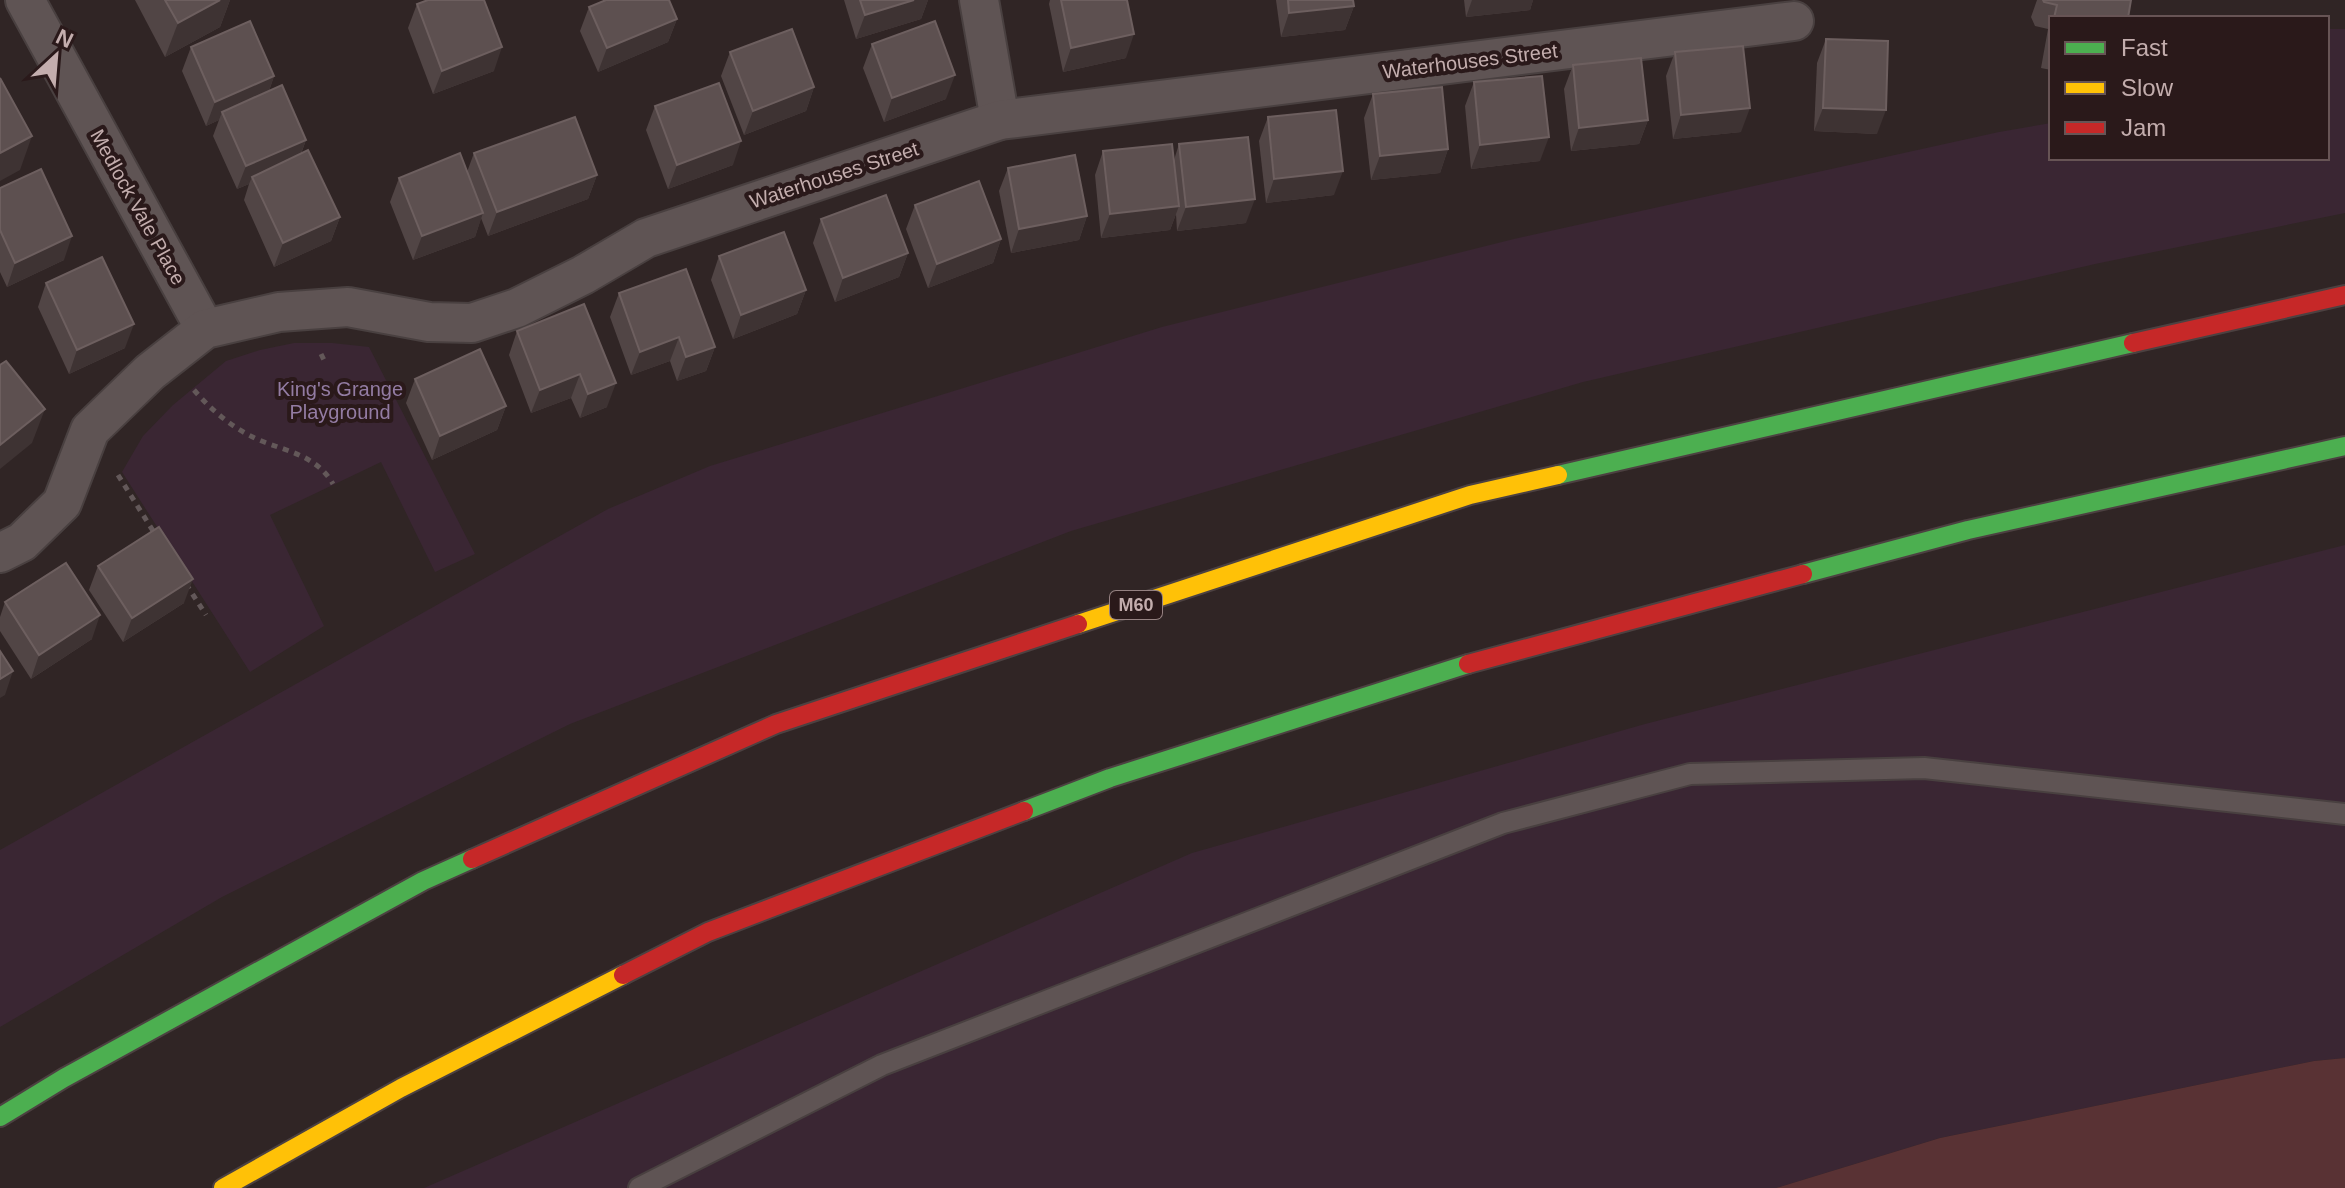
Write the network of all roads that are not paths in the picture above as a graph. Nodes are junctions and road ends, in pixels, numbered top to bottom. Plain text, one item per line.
1 (25, 0) edge
2 (979, 0) edge
3 (1794, 21) dead end
4 (1000, 120) junction
5 (2345, 295) edge
6 (205, 329) junction
7 (2345, 446) edge
8 (0, 553) edge
9 (2345, 814) edge
10 (0, 1117) edge
11 (223, 1188) edge
12 (639, 1188) edge

1 - 6 street, Medlock Vale Place
2 - 4 street
3 - 4 street, Waterhouses Street
4 - 6 street, Waterhouses Street
5 - 10 highway, M60
6 - 8 street, Waterhouses Street
7 - 11 highway
9 - 12 lane

